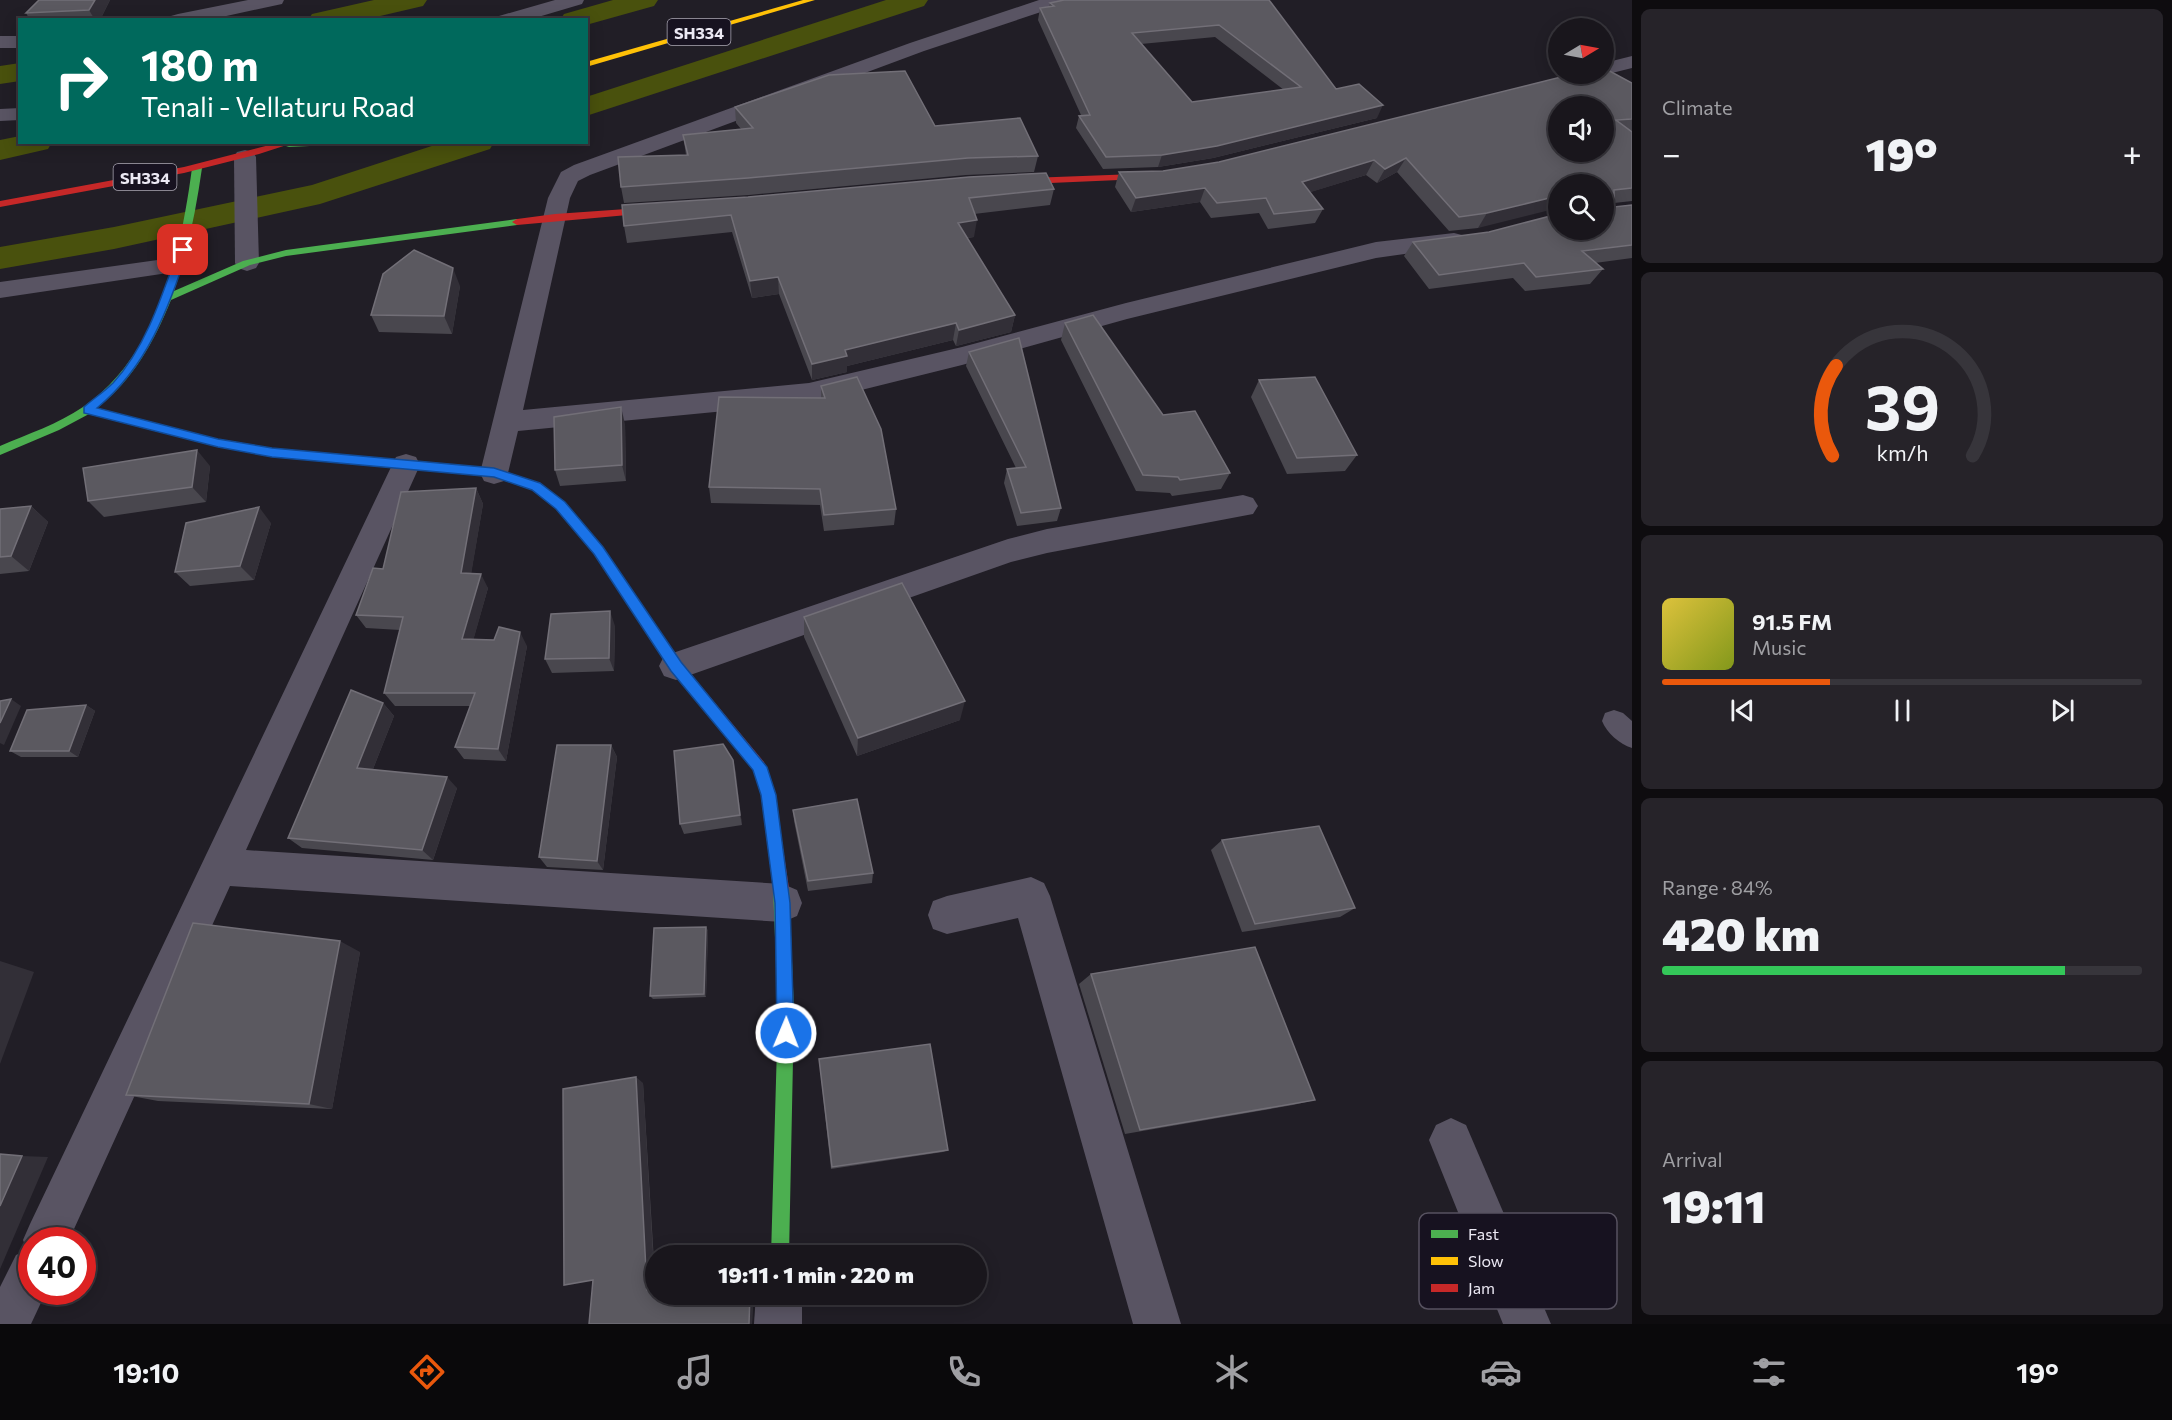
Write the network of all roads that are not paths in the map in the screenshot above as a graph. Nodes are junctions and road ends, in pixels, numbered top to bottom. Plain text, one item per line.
1 (275, 0) edge
2 (575, 0) edge
3 (811, 0) edge
4 (1058, 0) edge
5 (193, 14) edge
6 (513, 18) edge
7 (0, 42) edge
8 (18, 42) edge
9 (1632, 62) edge
10 (588, 64) edge
11 (1614, 66) edge
12 (18, 114) edge
13 (0, 115) edge
14 (287, 144) edge
15 (244, 157) junction
16 (197, 168) junction
17 (1178, 174) edge
18 (990, 183) edge
19 (0, 204) edge
20 (680, 208) edge
21 (555, 217) junction
22 (1478, 237) edge
23 (246, 251) junction
24 (181, 257) junction
25 (0, 290) edge
26 (166, 298) junction
27 (88, 410) junction
28 (506, 422) junction
29 (0, 451) edge
30 (406, 465) junction
31 (494, 473) junction
32 (1243, 506) dead end
33 (676, 666) junction
34 (219, 867) junction
35 (783, 903) junction
36 (947, 915) dead end
37 (1452, 1140) dead end
38 (1482, 1213) edge
39 (52, 1227) edge
40 (780, 1245) edge
41 (18, 1301) edge
42 (779, 1305) edge
43 (1521, 1309) edge
44 (7, 1324) edge
45 (778, 1324) edge
46 (1157, 1324) edge
47 (1527, 1324) edge

1 - 5 street
2 - 6 street
3 - 10 street, SH334
4 - 21 street
7 - 8 street
9 - 11 street
12 - 13 street
14 - 15 street, SH334
15 - 16 street, SH334
15 - 23 street
16 - 19 street, SH334
16 - 24 street
17 - 18 street
20 - 21 street
21 - 23 street
21 - 28 street
22 - 28 street
23 - 26 street
24 - 25 street
24 - 26 street
26 - 27 street
27 - 29 street
27 - 30 street
28 - 31 street
30 - 31 street
30 - 34 street
31 - 33 street
32 - 33 street
33 - 35 street
34 - 35 street
34 - 39 street
35 - 40 street
36 - 46 street
37 - 38 street
41 - 44 street
42 - 45 street
43 - 47 street

